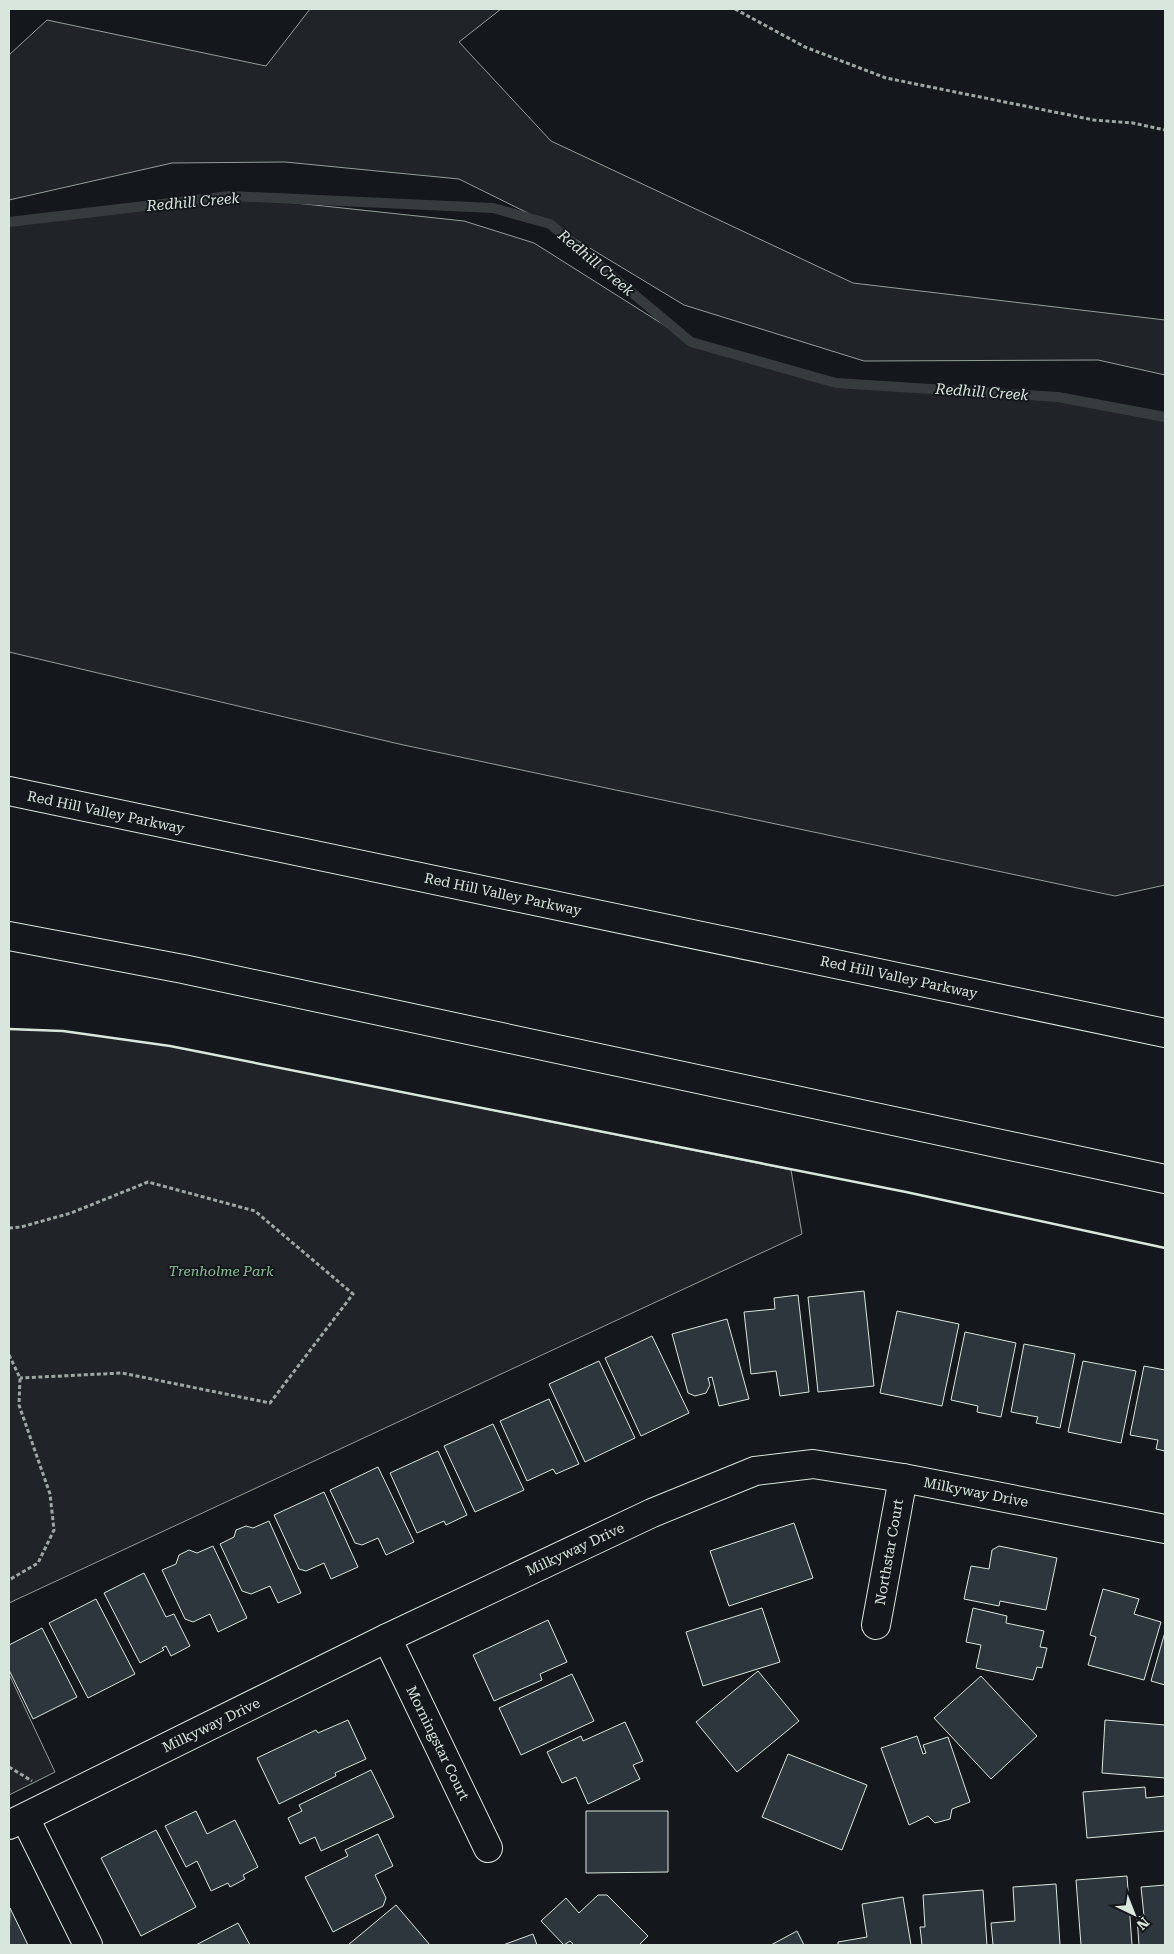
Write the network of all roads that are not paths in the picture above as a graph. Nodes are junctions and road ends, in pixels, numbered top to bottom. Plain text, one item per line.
1 (9, 791) edge
2 (9, 936) edge
3 (1165, 1033) edge
4 (1165, 1179) edge
5 (903, 1478) junction
6 (1165, 1529) edge
7 (876, 1625) dead end
8 (387, 1638) junction
9 (17, 1822) edge
10 (488, 1848) dead end
11 (88, 1945) edge

1 - 3 main road, Red Hill Valley Parkway
2 - 4 main road
5 - 6 main road, Milkyway Drive
5 - 7 main road, Northstar Court
5 - 8 main road, Milkyway Drive
8 - 9 main road, Milkyway Drive
8 - 10 main road, Morningstar Court
9 - 11 main road

